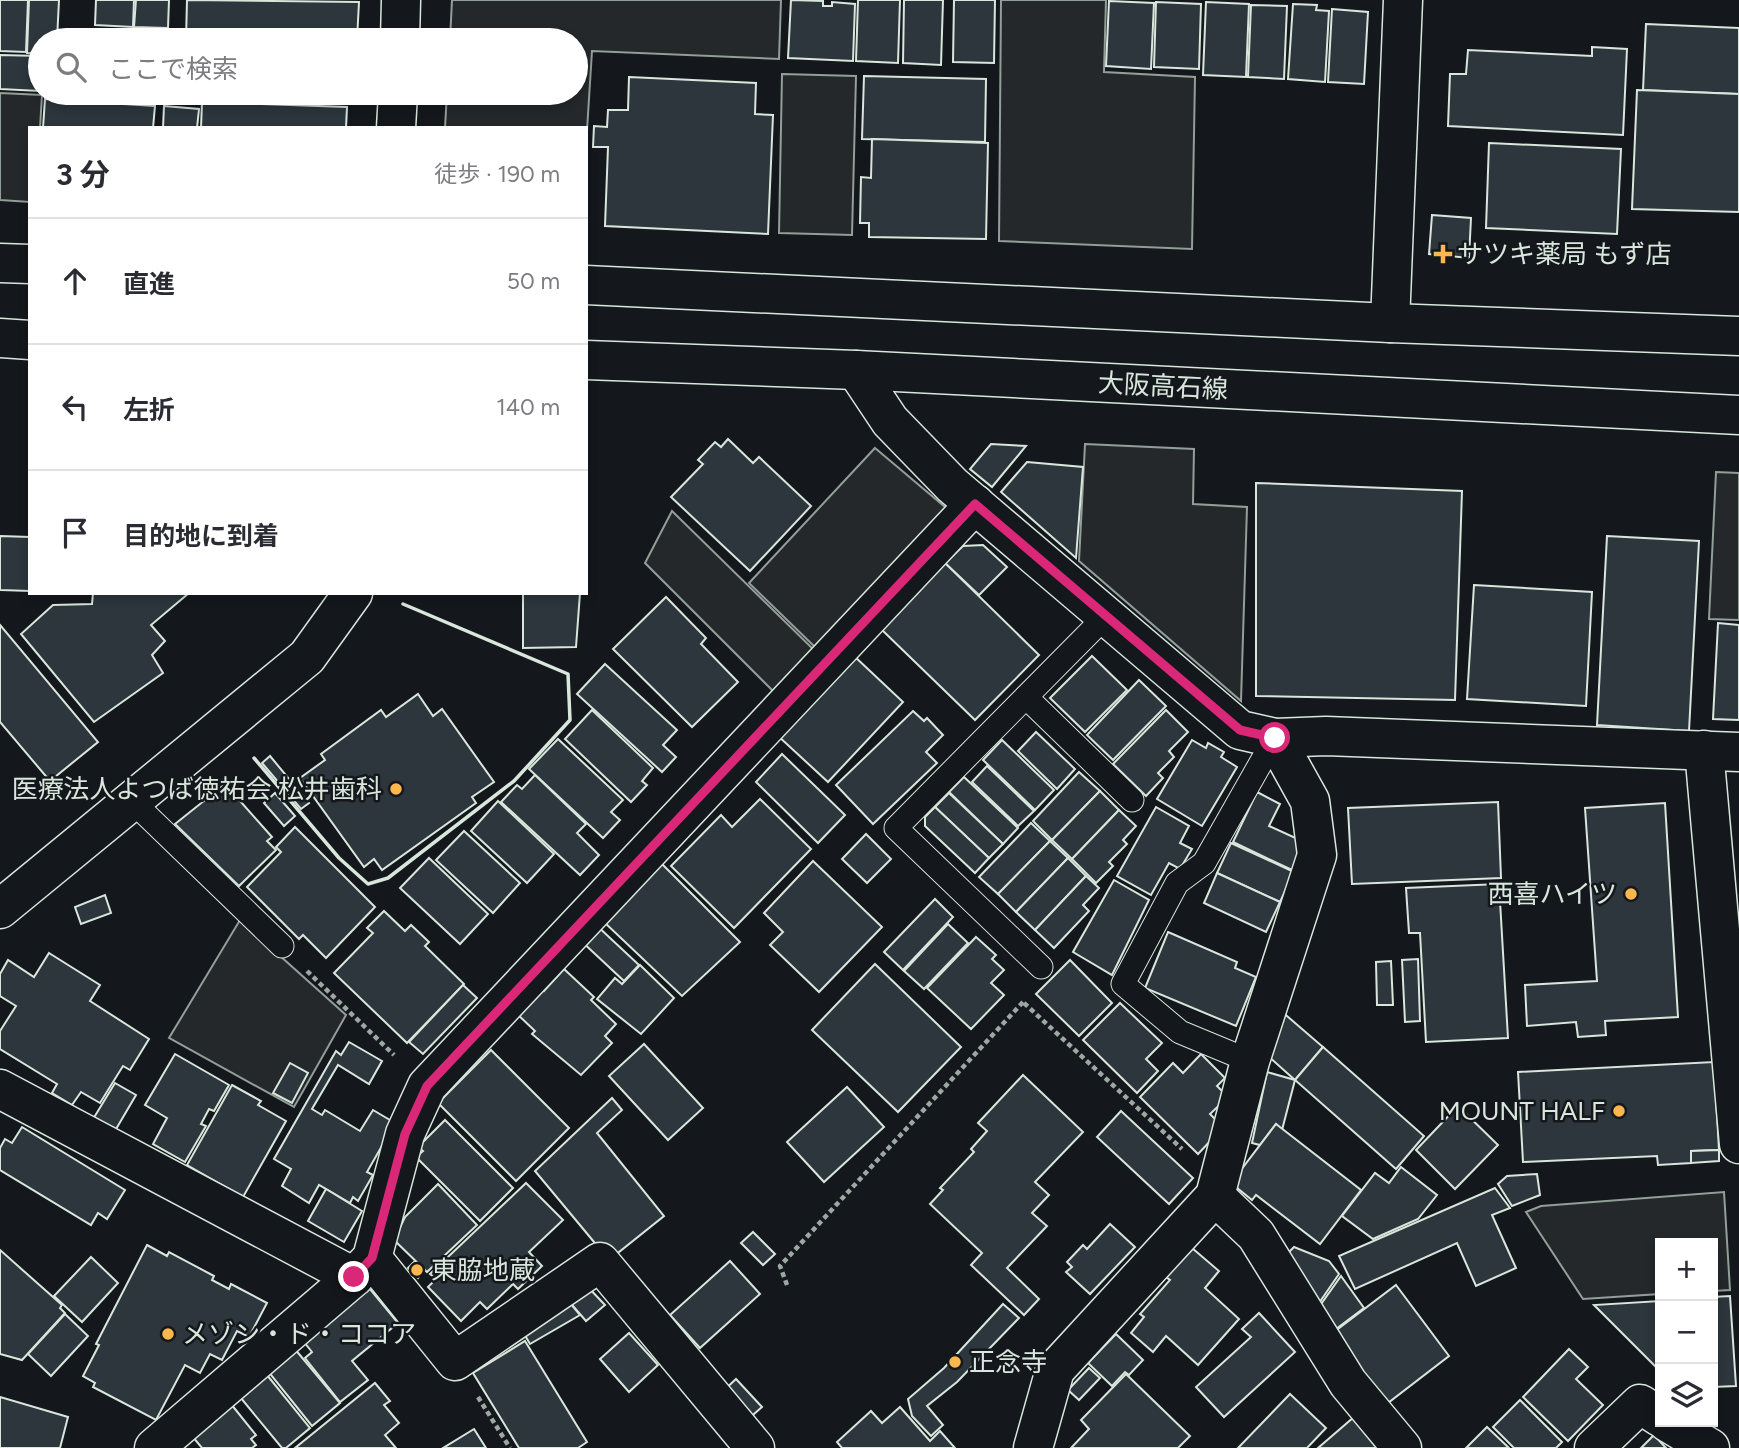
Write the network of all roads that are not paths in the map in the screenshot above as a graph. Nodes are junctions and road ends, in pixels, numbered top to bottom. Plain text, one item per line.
1 (401, 0) edge
2 (1404, 0) edge
3 (400, 28) edge
4 (397, 105) edge
5 (396, 126) edge
6 (0, 263) edge
7 (28, 264) edge
8 (588, 285) edge
9 (1390, 323) junction
10 (1739, 336) edge
11 (0, 338) edge
12 (28, 340) edge
13 (588, 360) edge
14 (856, 370) junction
15 (1739, 415) edge
16 (975, 504) junction
17 (352, 595) edge
18 (1105, 617) junction
19 (1026, 697) junction
20 (1275, 738) junction
21 (1721, 751) edge
22 (132, 800) junction
23 (1132, 800) dead end
24 (0, 909) edge
25 (282, 946) road end
26 (1041, 967) road end
27 (1250, 1061) junction
28 (0, 1089) edge
29 (1739, 1144) edge
30 (1217, 1189) junction
31 (363, 1267) junction
32 (1655, 1414) edge
33 (1675, 1427) edge
34 (154, 1448) edge
35 (755, 1448) edge
36 (1033, 1448) edge
37 (1402, 1448) edge
38 (1594, 1448) edge
39 (1710, 1448) edge

1 - 3 street
2 - 9 street
4 - 5 street
6 - 7 street
8 - 9 street
9 - 10 street
11 - 12 street
13 - 14 street, 大阪高石線
14 - 15 street, 大阪高石線
14 - 16 street
16 - 18 street
16 - 31 street
17 - 22 street
18 - 19 lane
18 - 20 street
19 - 23 lane
19 - 26 lane
20 - 21 street
20 - 27 street
20 - 27 lane
21 - 29 street
22 - 24 street
22 - 25 lane
27 - 30 street
28 - 31 street
30 - 36 street
30 - 37 street
31 - 34 street
31 - 35 street
32 - 38 street
33 - 39 street

